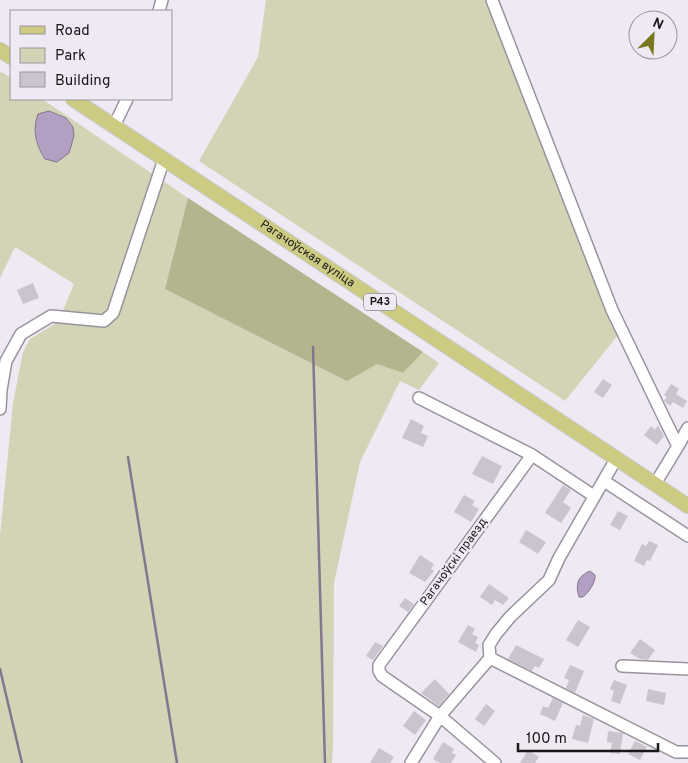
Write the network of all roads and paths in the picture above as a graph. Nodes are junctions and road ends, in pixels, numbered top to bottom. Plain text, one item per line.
1 (492, 0) edge
2 (75, 100) edge
3 (127, 100) edge
4 (114, 126) junction
5 (164, 159) junction
6 (419, 398) dead end
7 (0, 409) edge
8 (688, 428) edge
9 (678, 446) junction
10 (532, 455) junction
11 (616, 459) junction
12 (604, 481) junction
13 (655, 484) junction
14 (594, 496) junction
15 (688, 506) edge
16 (688, 536) edge
17 (490, 658) junction
18 (622, 666) dead end
19 (688, 669) edge
20 (440, 716) junction
21 (688, 752) edge
22 (412, 763) edge
23 (495, 763) edge

1 - 9 street
2 - 4 main road, Рагачоўская вуліца / Р43
3 - 4 street
4 - 5 main road, Рагачоўская вуліца / Р43
5 - 7 street
5 - 11 main road, Рагачоўская вуліца / Р43
6 - 10 street
8 - 9 street
9 - 13 street
10 - 14 street
10 - 20 street, Рагачоўскі праезд
11 - 12 street
11 - 13 main road, Рагачоўская вуліца / Р43
12 - 14 street
12 - 16 street
13 - 15 main road, Рагачоўская вуліца / Р43
14 - 17 street
17 - 20 street
17 - 21 street
18 - 19 street
20 - 22 street
20 - 23 street

